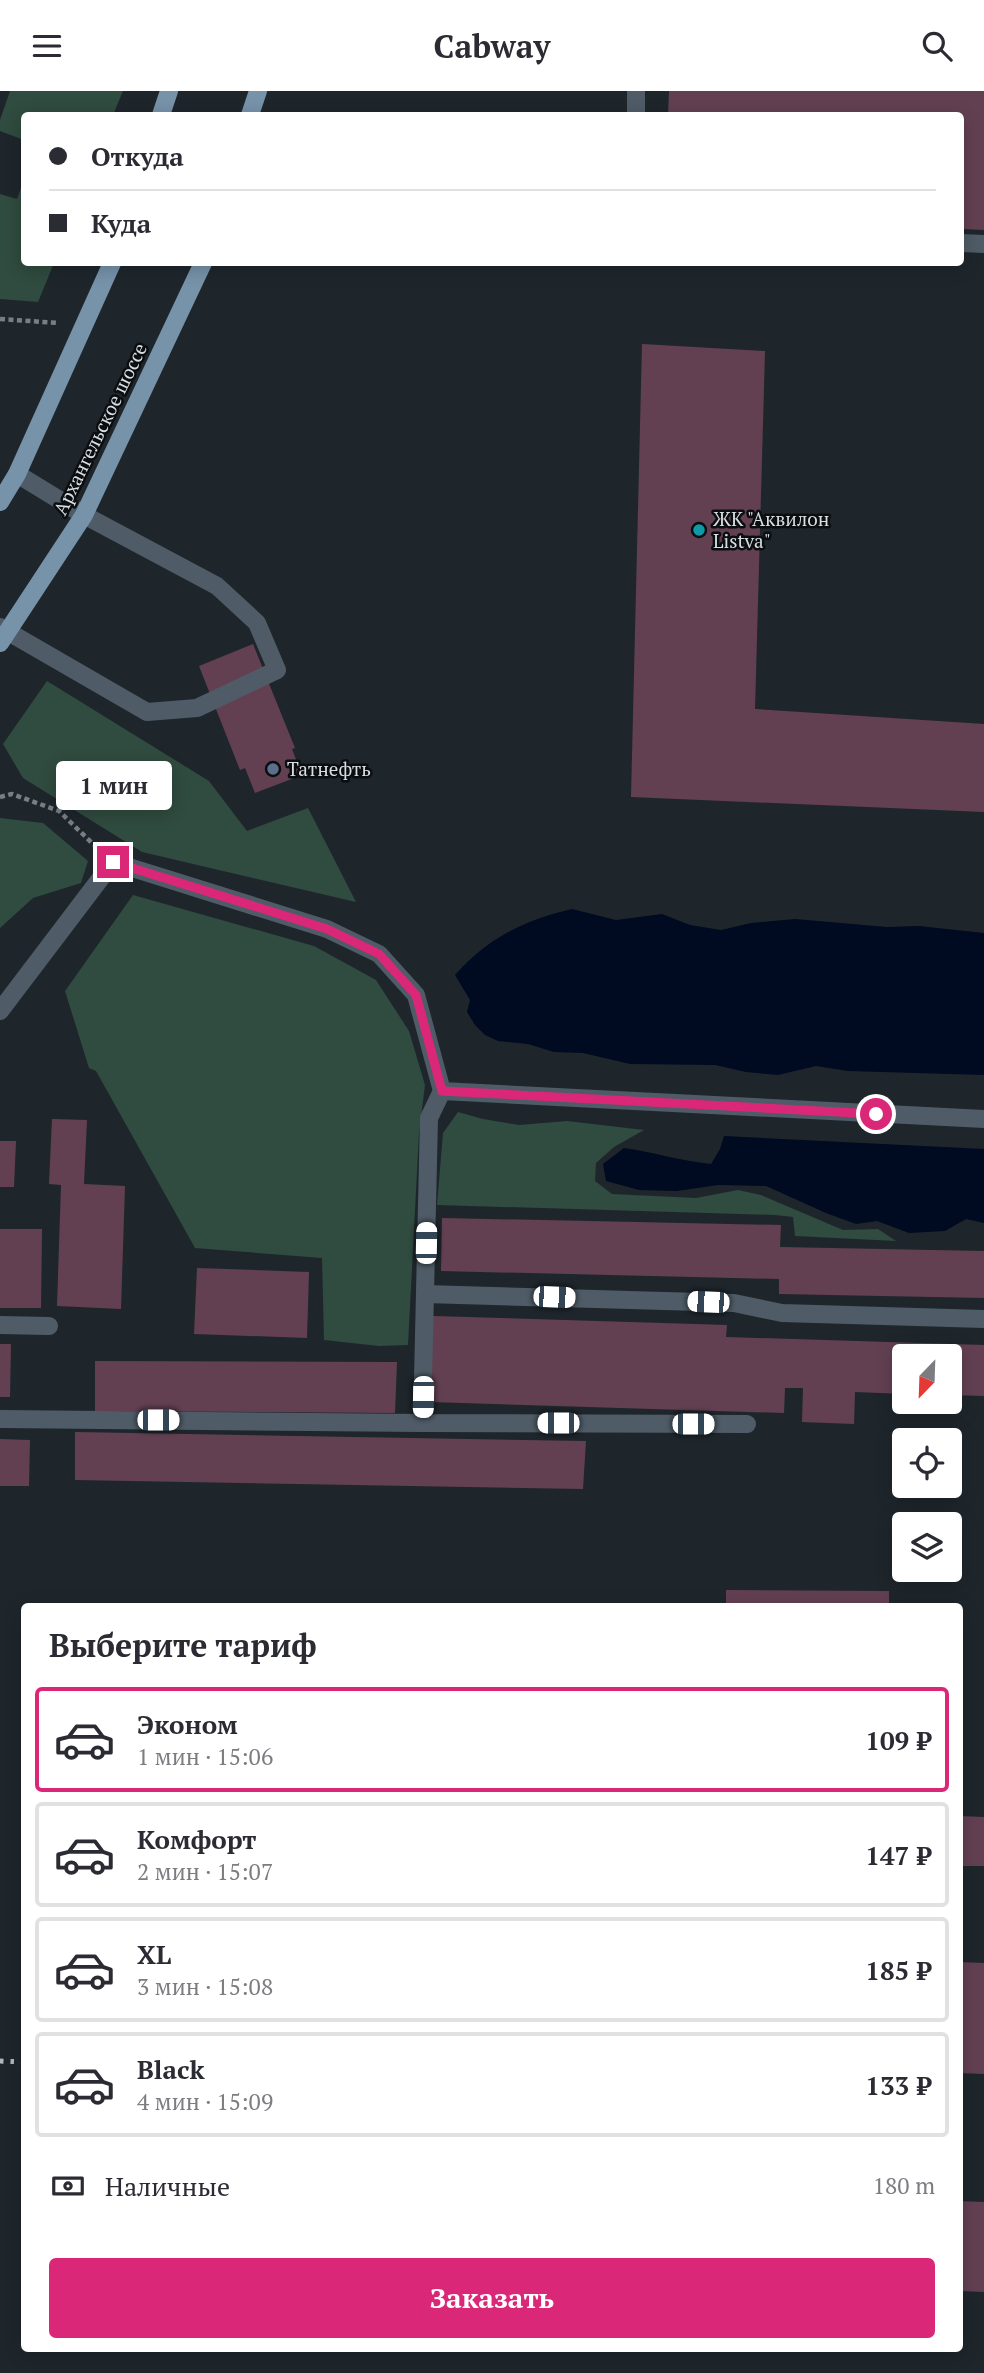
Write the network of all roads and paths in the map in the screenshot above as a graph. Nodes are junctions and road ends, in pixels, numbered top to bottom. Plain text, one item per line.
1 (169, 91) edge
2 (258, 91) edge
3 (636, 91) edge
4 (162, 112) edge
5 (251, 112) edge
6 (636, 112) edge
7 (964, 243) edge
8 (984, 244) edge
9 (111, 266) edge
10 (202, 266) edge
11 (0, 319) edge
12 (60, 323) dead end
13 (17, 474) junction
14 (0, 502) edge
15 (84, 515) junction
16 (2, 634) edge
17 (0, 797) edge
18 (113, 862) junction
19 (0, 1011) edge
20 (442, 1091) junction
21 (984, 1119) edge
22 (425, 1294) junction
23 (984, 1319) edge
24 (0, 1325) edge
25 (49, 1326) dead end
26 (0, 1419) edge
27 (422, 1423) junction
28 (747, 1424) dead end

1 - 4 main road
2 - 5 main road
3 - 6 lane
7 - 8 lane
9 - 13 main road
10 - 15 main road, Архангельское шоссе
11 - 12 path
13 - 14 main road
13 - 15 lane
15 - 16 main road, Архангельское шоссе
15 - 16 lane
17 - 18 path
18 - 19 lane
18 - 20 lane
20 - 21 lane
20 - 22 lane
22 - 23 lane
22 - 27 lane
24 - 25 lane
26 - 27 lane
27 - 28 lane

